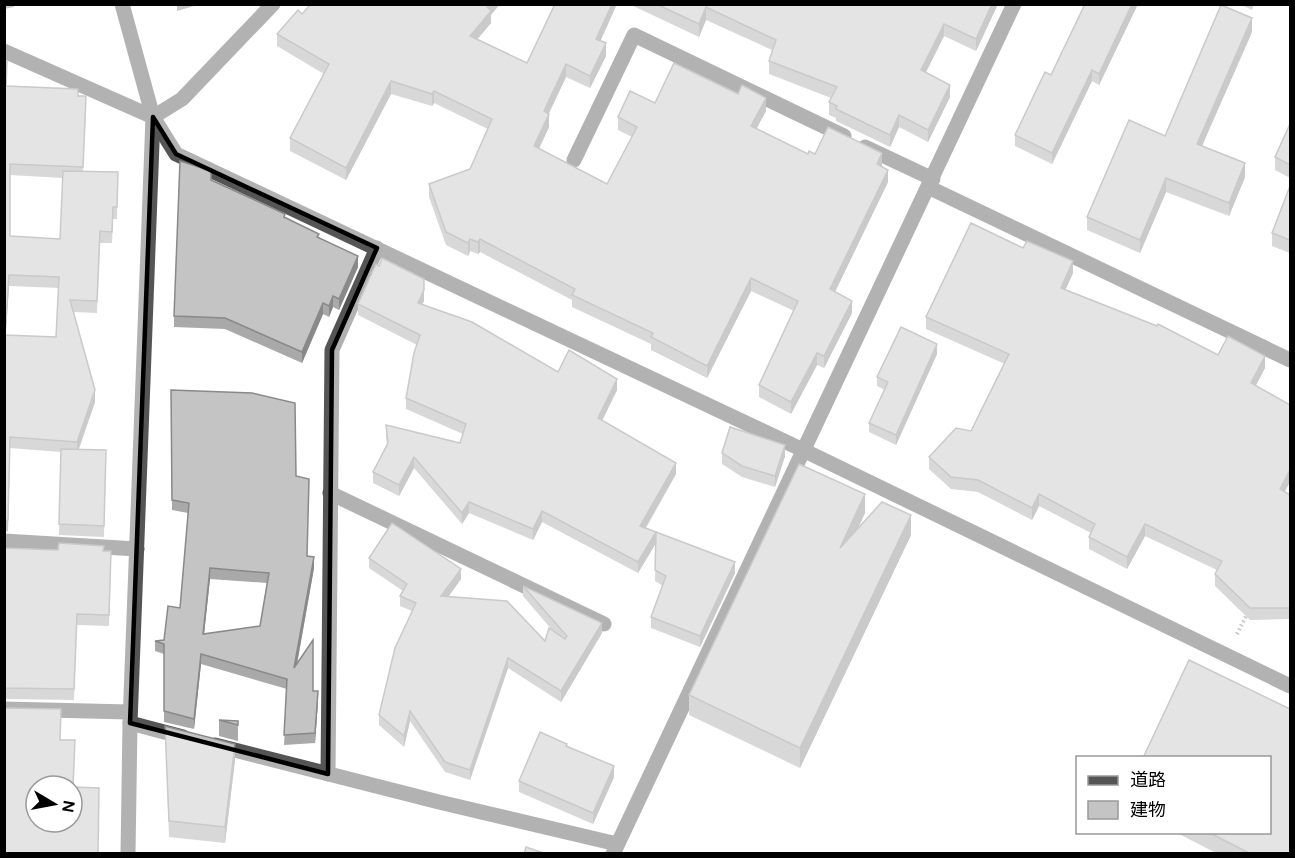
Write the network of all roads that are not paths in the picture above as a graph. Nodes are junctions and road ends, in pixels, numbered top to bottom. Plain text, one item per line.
1 (122, 4) edge
2 (273, 4) edge
3 (1014, 4) edge
4 (4, 51) edge
5 (153, 117) junction
6 (574, 160) dead end
7 (931, 183) junction
8 (377, 248) junction
9 (1290, 360) edge
10 (804, 450) junction
11 (330, 493) junction
12 (4, 541) edge
13 (137, 549) junction
14 (604, 624) edge
15 (1290, 686) edge
16 (4, 709) edge
17 (130, 718) junction
18 (328, 774) junction
19 (615, 849) edge
20 (128, 854) edge

1 - 5 street
2 - 5 street
3 - 7 street
4 - 5 street
5 - 8 street
5 - 13 street
6 - 7 street
7 - 9 street
7 - 10 street
8 - 10 street
8 - 11 street
10 - 15 street
10 - 19 street
11 - 14 street
11 - 18 street
12 - 13 street
13 - 17 street
16 - 17 street
17 - 18 street
17 - 20 street
18 - 19 street

